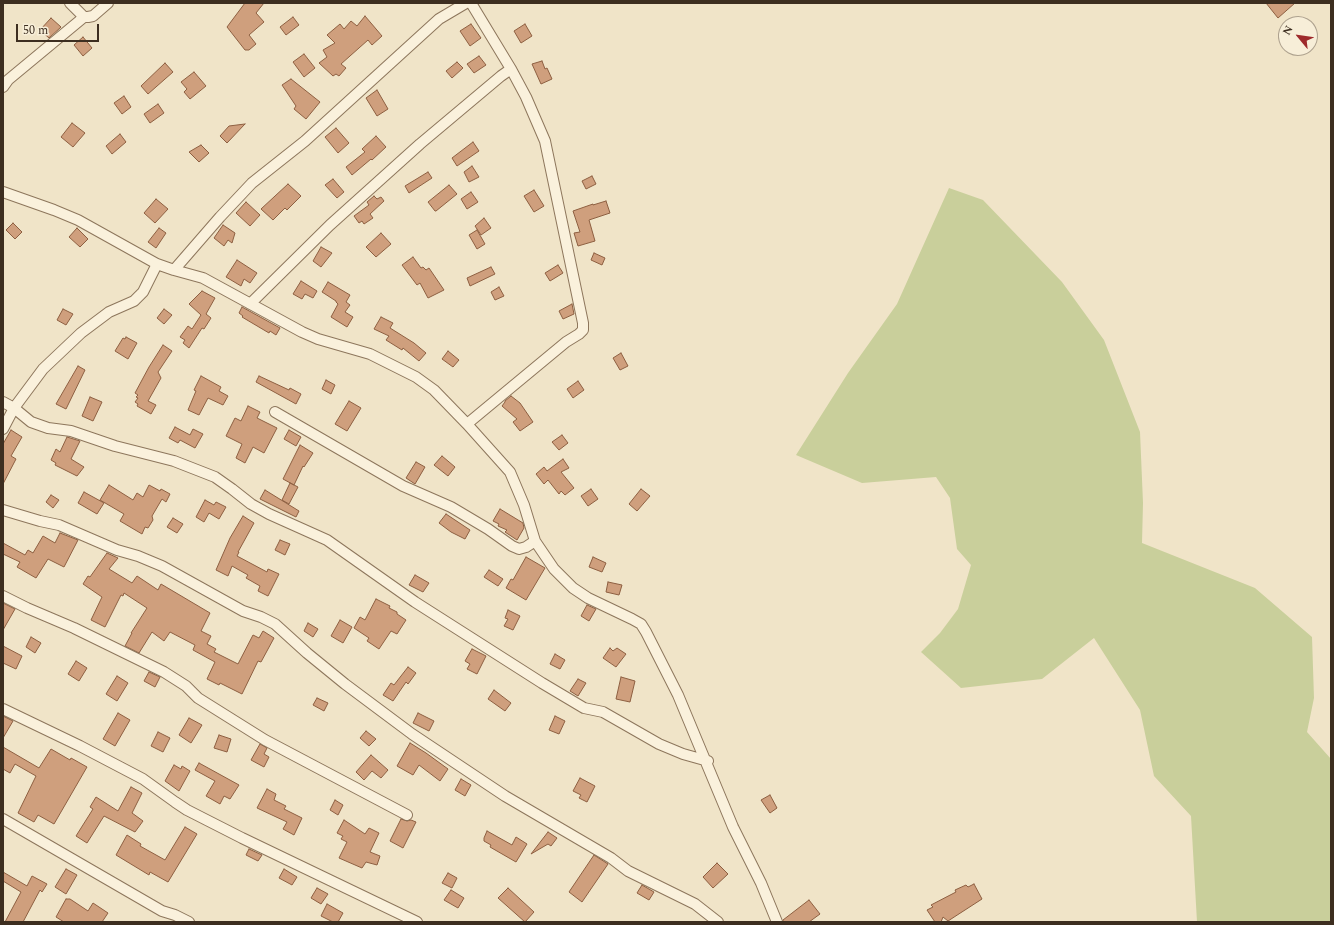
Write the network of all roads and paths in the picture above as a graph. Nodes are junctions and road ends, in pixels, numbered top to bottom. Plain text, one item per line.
1 (70, 3) edge
2 (108, 3) edge
3 (466, 3) edge
4 (471, 3) edge
5 (84, 17) junction
6 (511, 69) junction
7 (3, 87) edge
8 (3, 192) edge
9 (158, 264) junction
10 (174, 270) junction
11 (250, 304) junction
12 (3, 402) edge
13 (14, 408) junction
14 (275, 412) dead end
15 (467, 424) junction
16 (3, 429) edge
17 (3, 510) edge
18 (535, 541) junction
19 (3, 596) edge
20 (3, 709) edge
21 (709, 761) junction
22 (407, 815) dead end
23 (3, 818) edge
24 (190, 922) edge
25 (417, 922) edge
26 (718, 922) edge
27 (777, 922) edge

1 - 5 street
2 - 5 street
3 - 10 street
4 - 6 street
5 - 7 street
6 - 11 street
6 - 15 street
8 - 9 street
9 - 10 street
9 - 13 street
10 - 11 street
11 - 15 street
12 - 13 street
13 - 16 street
13 - 21 street
14 - 18 street
15 - 18 street
17 - 26 street
18 - 21 street
19 - 22 street
20 - 25 street
21 - 27 street
23 - 24 street

